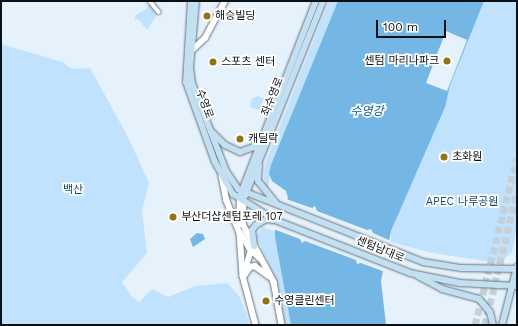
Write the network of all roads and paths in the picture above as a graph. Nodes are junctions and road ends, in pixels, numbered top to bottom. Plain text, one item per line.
1 (150, 1) edge
2 (191, 1) edge
3 (196, 1) edge
4 (225, 1) edge
5 (316, 1) edge
6 (323, 1) edge
7 (160, 12) dead end
8 (191, 52) junction
9 (186, 56) junction
10 (210, 130) junction
11 (263, 136) junction
12 (261, 155) junction
13 (222, 176) junction
14 (244, 192) junction
15 (242, 200) junction
16 (280, 207) junction
17 (275, 220) junction
18 (240, 232) junction
19 (252, 248) junction
20 (517, 269) edge
21 (416, 275) junction
22 (244, 276) junction
23 (274, 282) junction
24 (515, 285) edge
25 (256, 325) edge
26 (282, 325) edge
27 (493, 325) edge
28 (502, 325) edge

1 - 7 street
2 - 9 main road, 수영로
3 - 8 main road, 수영로
4 - 8 street
5 - 11 main road, 좌수영로
6 - 12 main road, 좌수영로
8 - 9 street
8 - 10 main road, 수영로
9 - 13 main road, 수영로
10 - 11 main road
10 - 14 main road, 수영로
11 - 14 main road, 좌수영로
12 - 14 main road, 좌수영로
12 - 16 main road
13 - 15 main road, 수영로
13 - 18 street
14 - 15 main road, 좌수영로
14 - 16 main road, 센텀남대로
15 - 17 main road, 센텀남대로
15 - 18 street
15 - 19 street
16 - 20 main road, 센텀남대로
17 - 19 main road
17 - 21 main road, 센텀남대로
18 - 19 street
18 - 22 street
19 - 22 street
19 - 23 street
20 - 24 main road
21 - 24 main road, 센텀남대로
21 - 27 main road
22 - 23 street
22 - 25 street
23 - 26 street
24 - 28 main road

